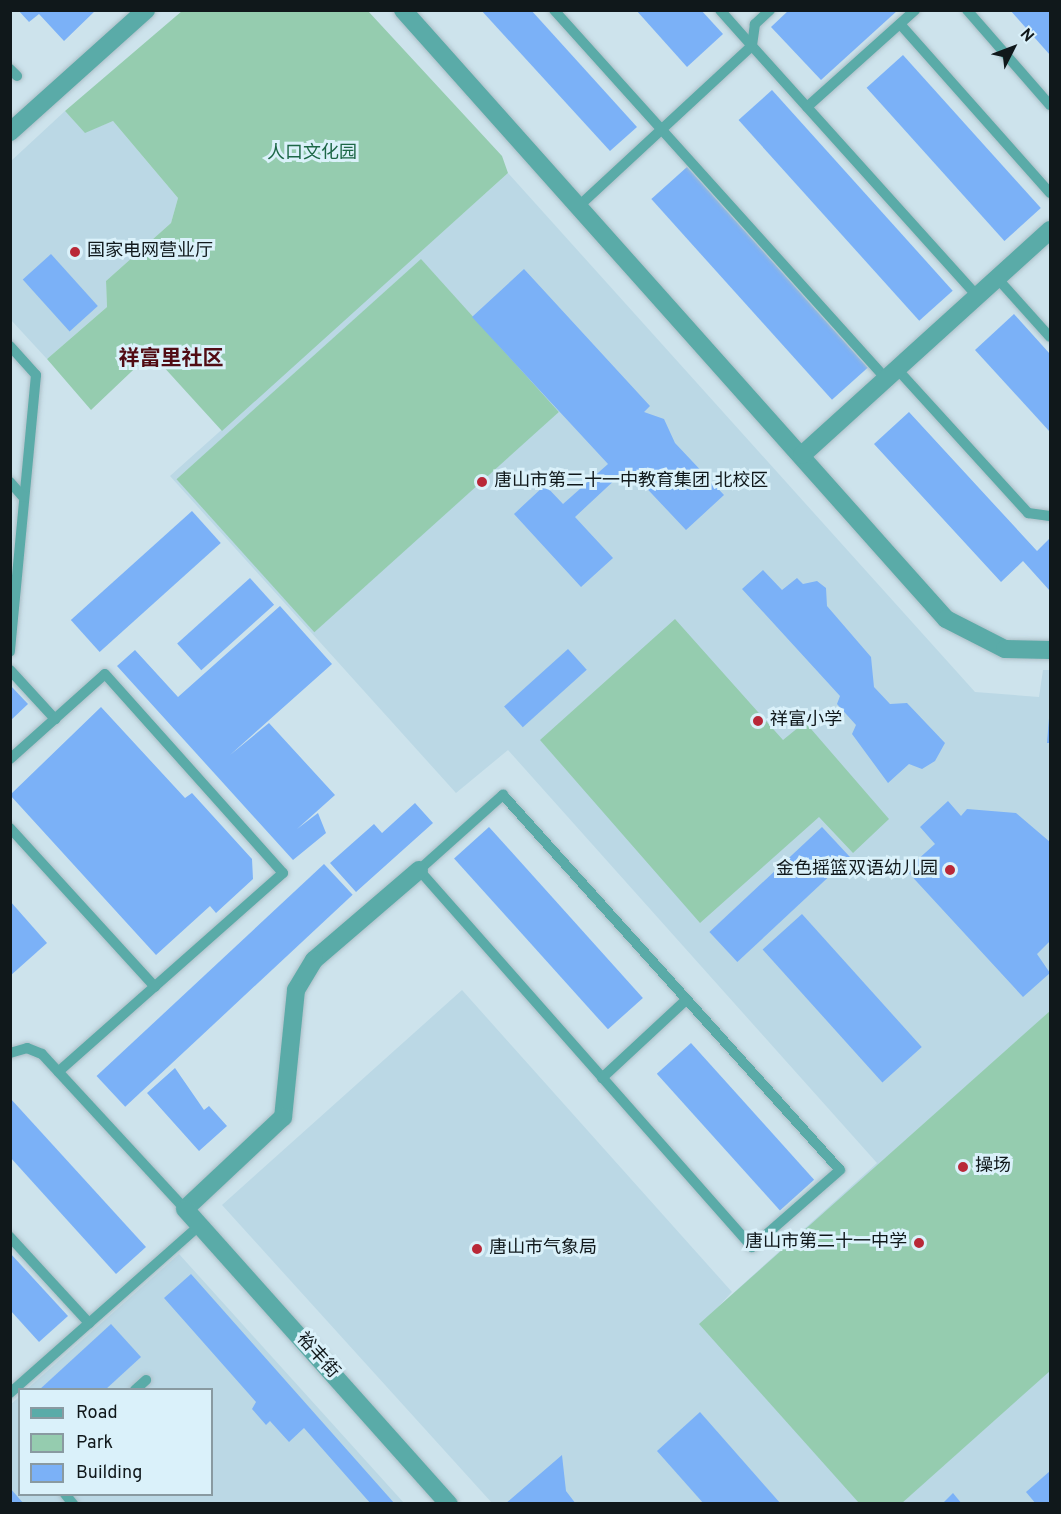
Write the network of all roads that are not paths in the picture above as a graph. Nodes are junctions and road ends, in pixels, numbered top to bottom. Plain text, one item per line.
1 (146, 10) edge
2 (403, 10) edge
3 (554, 10) edge
4 (720, 10) edge
5 (770, 10) edge
6 (915, 10) edge
7 (967, 10) edge
8 (900, 24) junction
9 (752, 46) junction
10 (1050, 105) edge
11 (807, 107) junction
12 (662, 129) junction
13 (10, 132) edge
14 (1050, 193) edge
15 (580, 205) junction
16 (1050, 230) edge
17 (997, 278) junction
18 (977, 296) junction
19 (1050, 338) edge
20 (10, 346) edge
21 (892, 374) junction
22 (802, 455) junction
23 (10, 482) edge
24 (23, 497) junction
25 (1050, 516) edge
26 (11, 645) edge
27 (1050, 650) edge
28 (10, 670) edge
29 (55, 719) junction
30 (10, 759) edge
31 (10, 828) edge
32 (419, 870) junction
33 (155, 987) junction
34 (686, 1000) junction
35 (10, 1053) edge
36 (58, 1072) junction
37 (602, 1078) junction
38 (185, 1209) junction
39 (200, 1225) junction
40 (10, 1237) edge
41 (89, 1323) junction
42 (146, 1380) dead end
43 (136, 1388) edge
44 (10, 1393) edge
45 (449, 1503) edge

1 - 13 street
2 - 15 street
3 - 12 lane
4 - 9 lane
5 - 9 lane
6 - 8 lane
7 - 10 lane
8 - 11 lane
8 - 14 lane
9 - 11 lane
9 - 12 lane
11 - 18 lane
12 - 15 lane
12 - 21 lane
15 - 22 street
16 - 17 street
17 - 18 street
17 - 19 lane
18 - 21 street
20 - 24 lane
21 - 22 street
21 - 25 lane
22 - 27 street
23 - 24 lane
24 - 26 lane
28 - 29 lane
29 - 30 lane
29 - 33 lane
31 - 33 lane
32 - 34 lane
32 - 37 lane
32 - 38 street
33 - 36 lane
34 - 37 lane
34 - 37 lane
35 - 36 lane
36 - 38 lane
38 - 39 street, 裕丰街
39 - 41 lane
39 - 45 street, 裕丰街
40 - 41 lane
41 - 44 lane
42 - 43 lane

